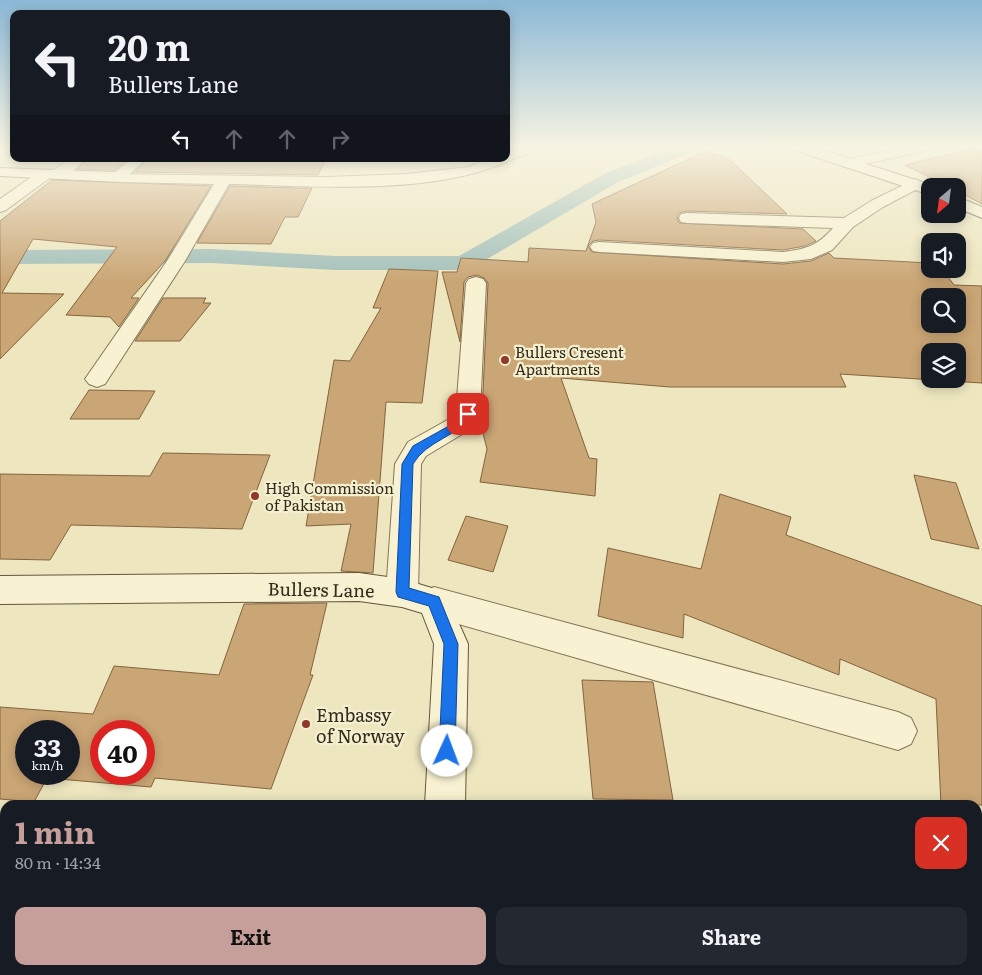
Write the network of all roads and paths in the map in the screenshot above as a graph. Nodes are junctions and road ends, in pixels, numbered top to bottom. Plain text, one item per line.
1 (25, 192) edge
2 (217, 192) edge
3 (911, 192) edge
4 (966, 206) edge
5 (0, 207) edge
6 (982, 213) edge
7 (687, 218) dead end
8 (847, 223) junction
9 (599, 247) dead end
10 (476, 283) dead end
11 (98, 380) dead end
12 (0, 590) edge
13 (418, 597) junction
14 (898, 731) dead end
15 (445, 800) edge

1 - 5 street
2 - 11 street
3 - 8 street
4 - 6 street
7 - 8 street
8 - 9 street
10 - 13 street
12 - 13 street, Bullers Lane
13 - 14 street, Bullers Lane
13 - 15 street

